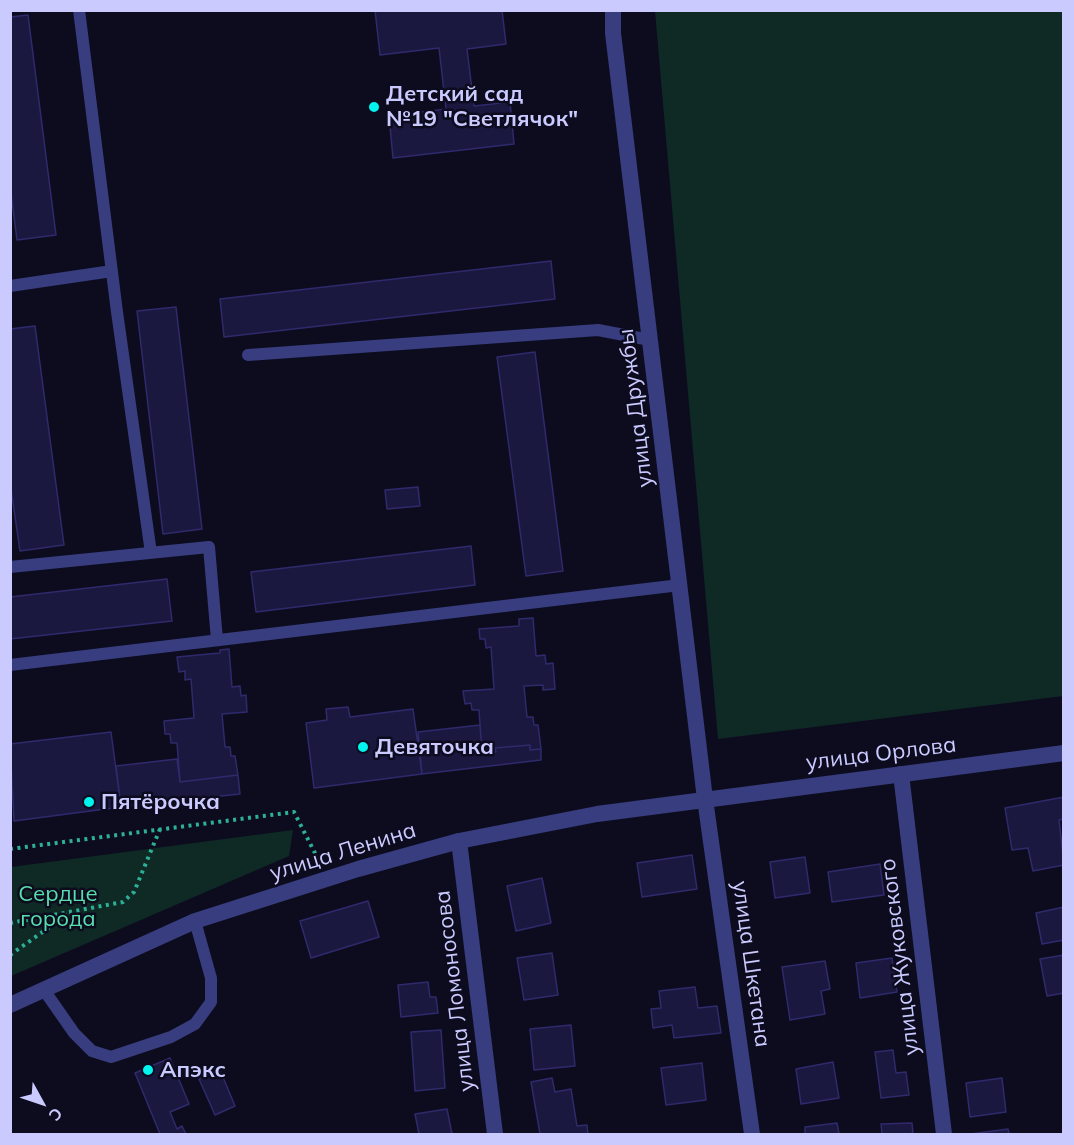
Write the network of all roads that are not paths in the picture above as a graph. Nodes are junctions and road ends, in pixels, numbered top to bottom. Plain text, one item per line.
1 (79, 10) edge
2 (613, 10) edge
3 (112, 271) junction
4 (10, 286) edge
5 (650, 340) junction
6 (248, 355) dead end
7 (151, 552) junction
8 (10, 567) edge
9 (680, 585) junction
10 (217, 640) junction
11 (10, 665) edge
12 (1064, 753) edge
13 (900, 774) junction
14 (705, 799) junction
15 (459, 841) junction
16 (195, 921) junction
17 (44, 990) junction
18 (10, 1005) edge
19 (495, 1134) edge
20 (752, 1134) edge
21 (944, 1134) edge

1 - 3 lane
2 - 5 street, улица Дружбы
3 - 4 lane
3 - 7 lane
5 - 6 lane
5 - 9 street, улица Дружбы
7 - 8 lane
7 - 10 lane
9 - 10 lane
9 - 14 street, улица Дружбы
10 - 11 lane
12 - 13 street, улица Орлова
13 - 14 street, улица Орлова
13 - 21 street, улица Жуковского
14 - 15 street, улица Ленина
14 - 20 street, улица Шкетана
15 - 16 street, улица Ленина
15 - 19 street, улица Ломоносова
16 - 17 street, улица Ленина
16 - 17 lane
17 - 18 street, улица Ленина

